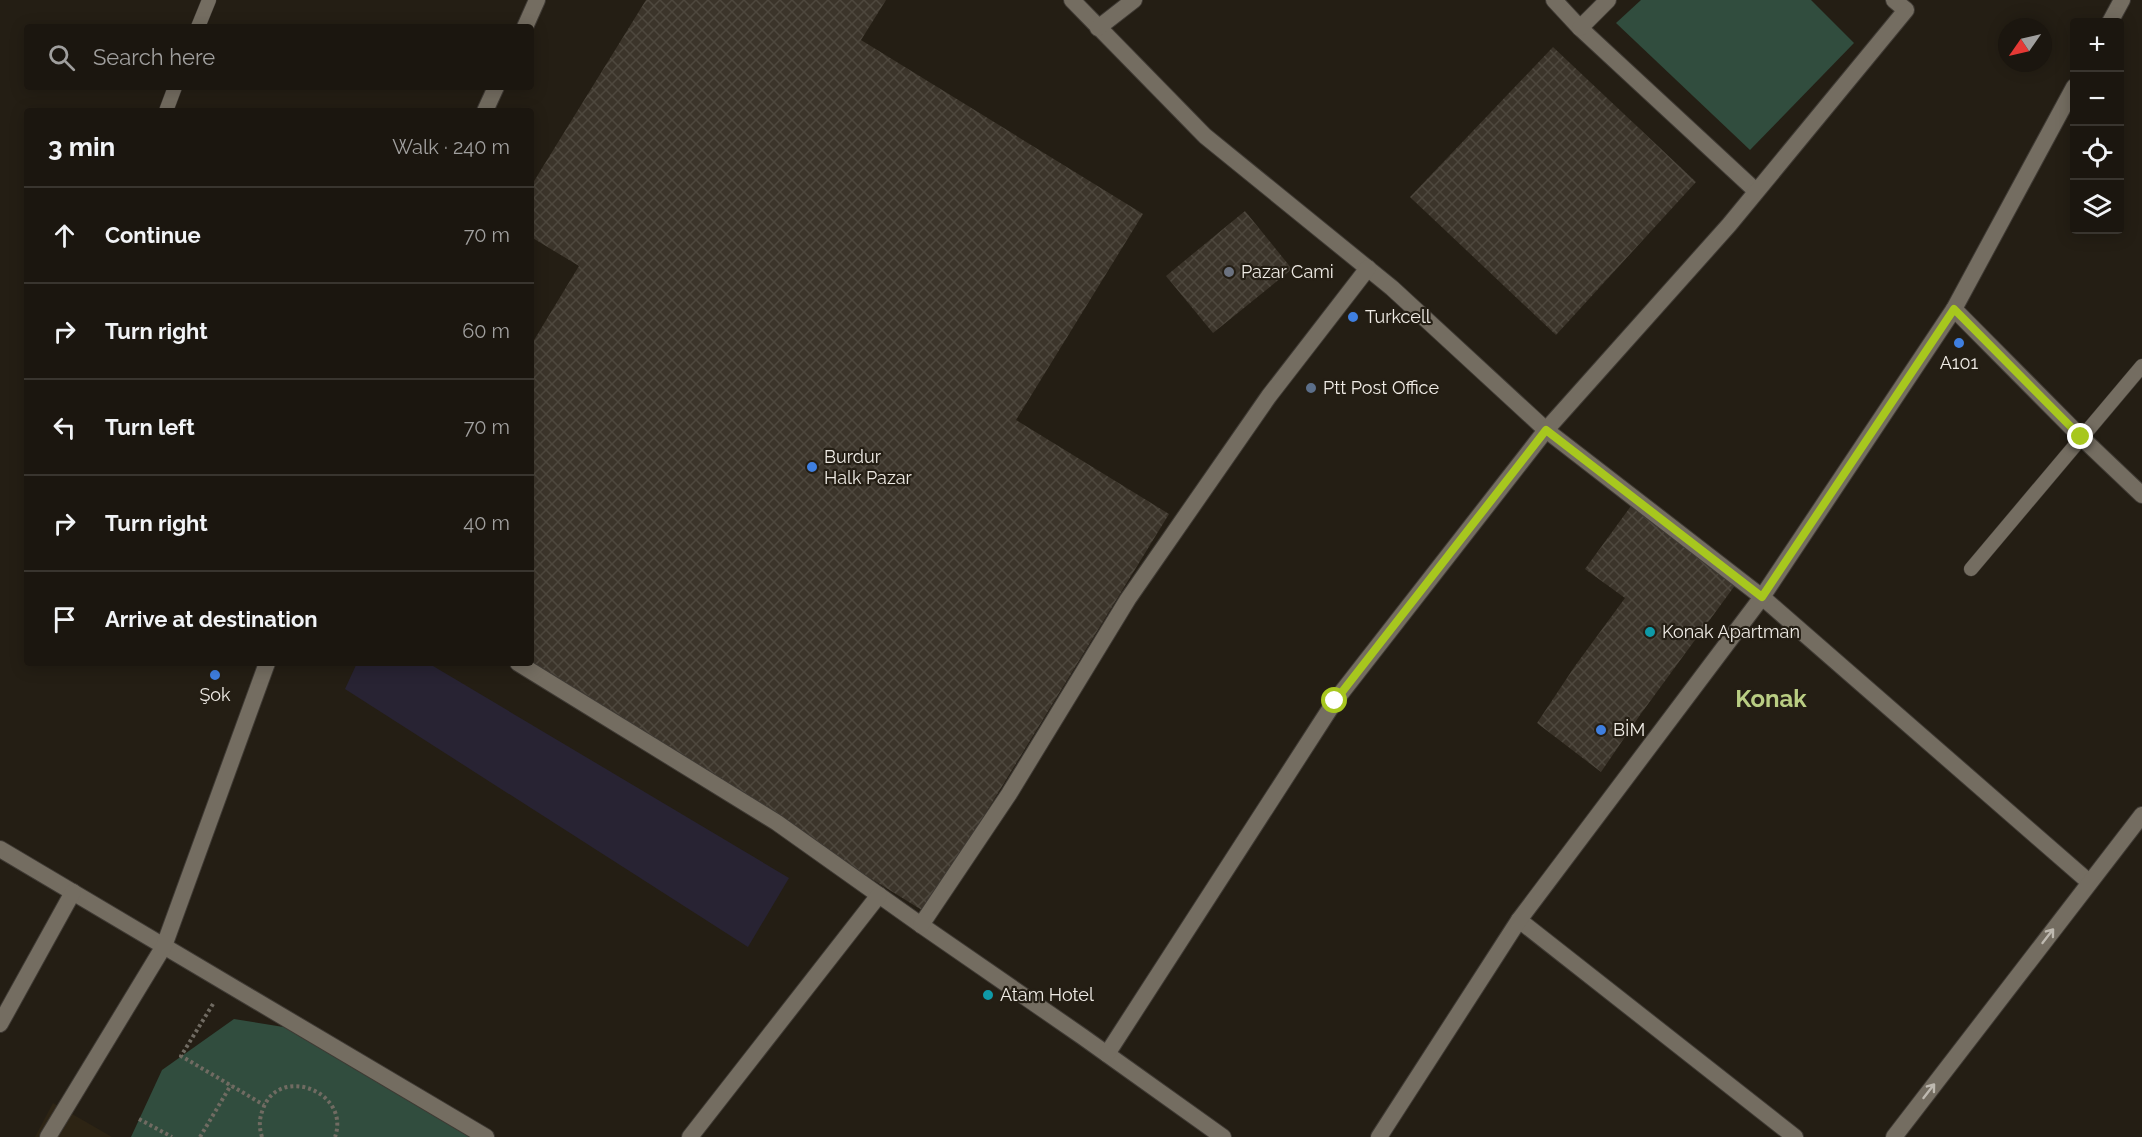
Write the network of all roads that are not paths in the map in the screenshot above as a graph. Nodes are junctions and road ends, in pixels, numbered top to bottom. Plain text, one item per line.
1 (209, 0) edge
2 (537, 0) edge
3 (1072, 0) edge
4 (1134, 0) edge
5 (1554, 0) edge
6 (1608, 0) edge
7 (1894, 0) edge
8 (2122, 0) edge
9 (2112, 18) edge
10 (199, 24) edge
11 (526, 24) edge
12 (1098, 28) junction
13 (1580, 28) junction
14 (174, 90) edge
15 (495, 90) edge
16 (2070, 94) edge
17 (167, 108) edge
18 (486, 108) edge
19 (1756, 191) junction
20 (1368, 268) junction
21 (1954, 309) junction
22 (2142, 366) edge
23 (1546, 430) junction
24 (2081, 437) junction
25 (2142, 495) edge
26 (1971, 569) dead end
27 (1762, 597) junction
28 (266, 666) edge
29 (523, 666) edge
30 (2142, 814) edge
31 (0, 849) edge
32 (2089, 882) junction
33 (74, 892) junction
34 (879, 895) junction
35 (1520, 920) junction
36 (921, 925) junction
37 (164, 946) junction
38 (0, 1024) edge
39 (1107, 1054) junction
40 (48, 1137) edge
41 (486, 1137) edge
42 (690, 1137) edge
43 (1223, 1137) edge
44 (1379, 1137) edge
45 (1796, 1137) edge
46 (1894, 1137) edge

1 - 10 lane
2 - 11 street
3 - 12 street
4 - 12 street
5 - 13 street
6 - 13 street
7 - 19 street
8 - 9 street
12 - 20 street
13 - 19 street
14 - 17 lane
15 - 18 street
16 - 21 street
19 - 23 street
20 - 23 street
20 - 36 street
21 - 24 street
21 - 27 street
22 - 24 lane
23 - 27 street
23 - 39 street
24 - 25 street
24 - 26 lane
27 - 32 street
27 - 35 street
28 - 37 street
29 - 34 street
30 - 32 street
31 - 33 street
46 -> 32 street
33 - 37 street
33 - 38 street
34 - 36 street
34 - 42 street
35 - 44 street
35 - 45 street
36 - 39 street
37 - 40 street
37 - 41 street
39 - 43 street

